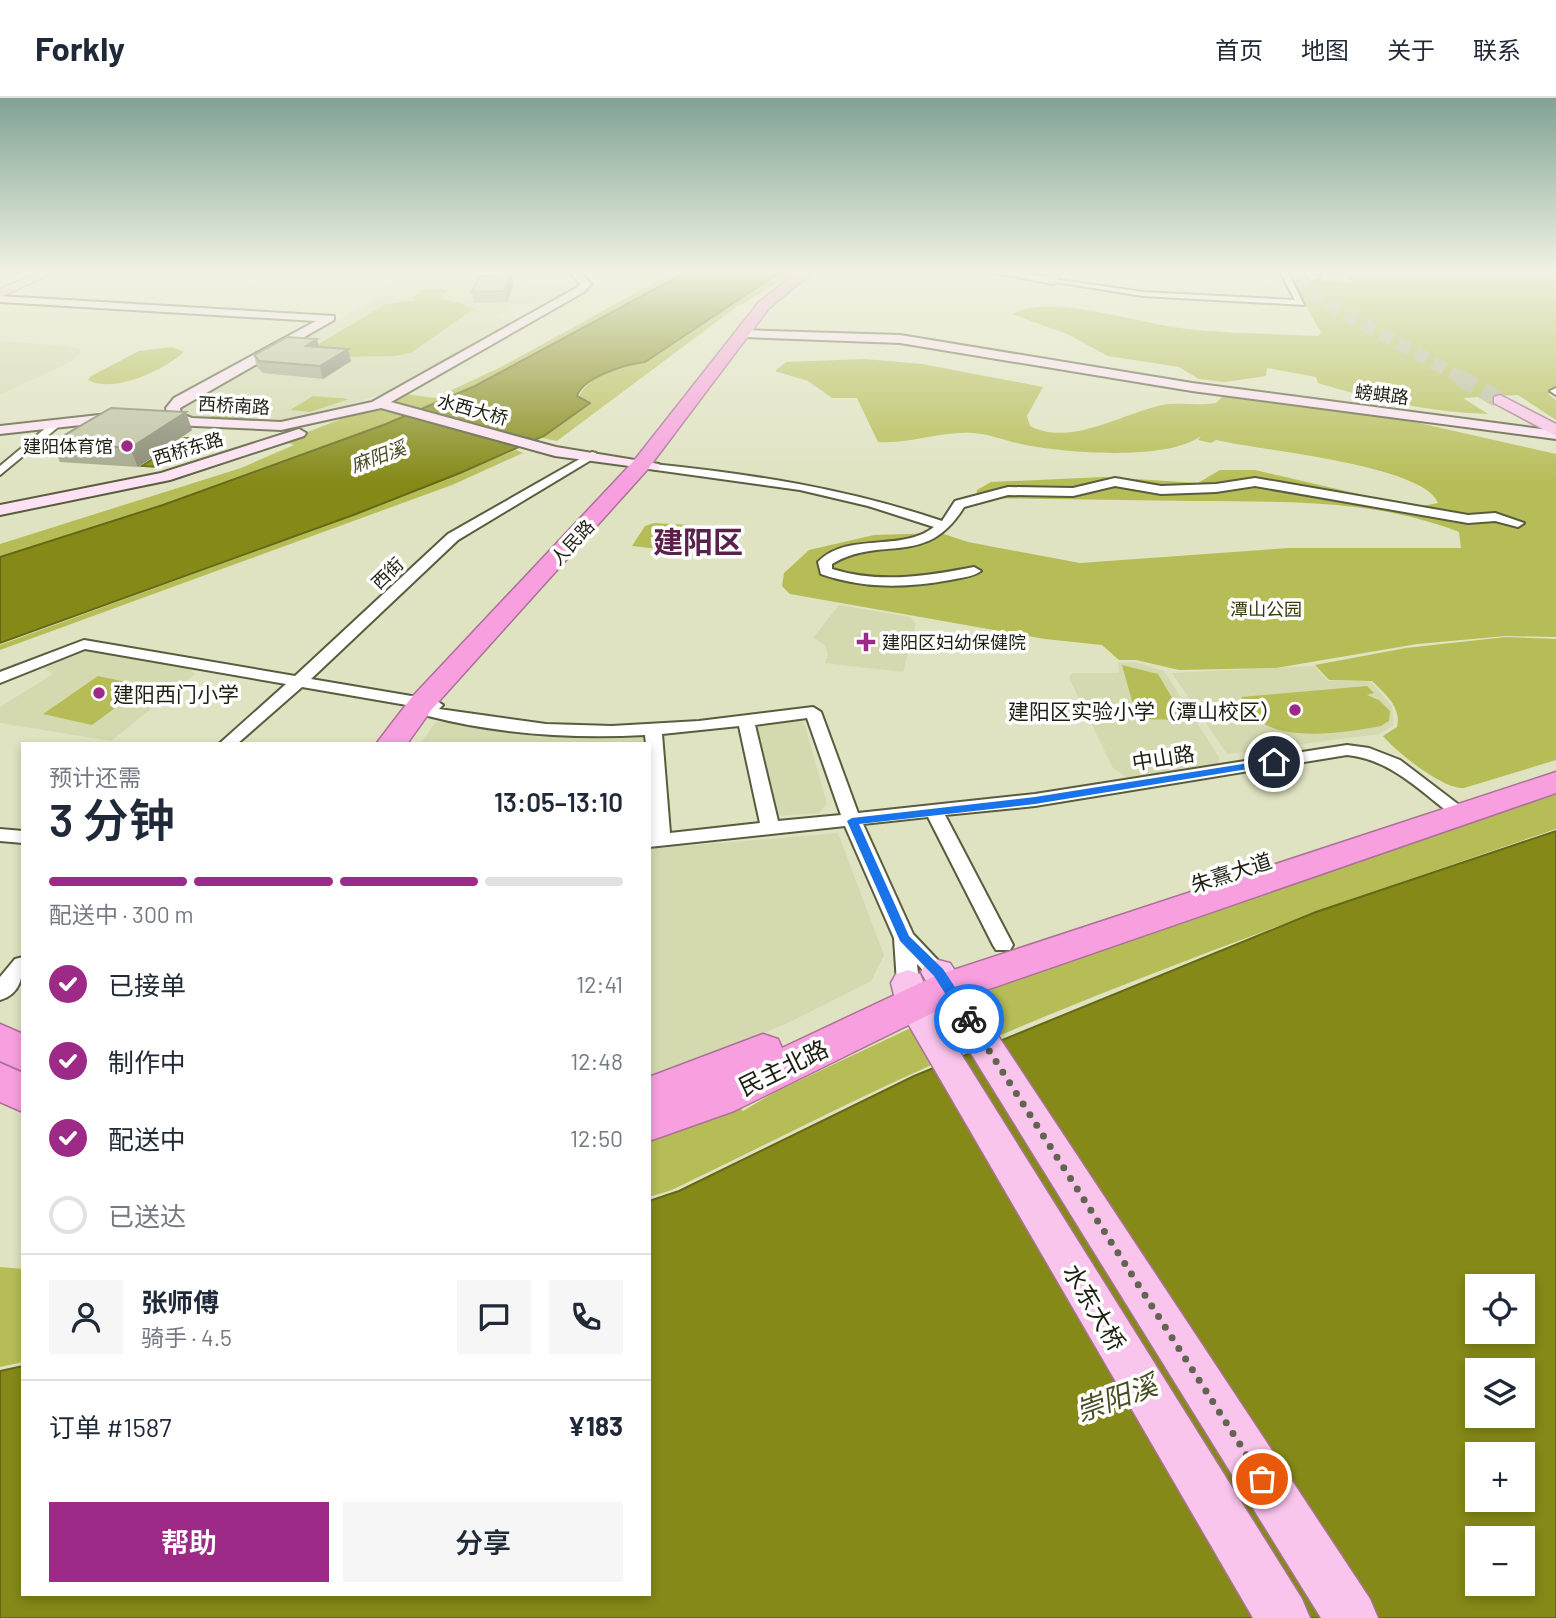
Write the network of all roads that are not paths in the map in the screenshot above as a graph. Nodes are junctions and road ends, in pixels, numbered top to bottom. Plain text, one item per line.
1 (288, 341) edge
2 (493, 341) edge
3 (743, 341) edge
4 (912, 341) edge
5 (185, 397) junction
6 (1506, 399) tunnel mouth
7 (388, 403) junction
8 (88, 419) junction
9 (191, 422) junction
10 (58, 423) junction
11 (1546, 428) edge
12 (0, 430) edge
13 (551, 448) joint
14 (590, 457) junction
15 (645, 466) junction
16 (0, 472) edge
17 (0, 510) edge
18 (1518, 523) dead end
19 (943, 526) junction
20 (974, 571) dead end
21 (0, 678) edge
22 (295, 682) junction
23 (432, 707) junction
24 (746, 721) junction
25 (653, 730) junction
26 (567, 737) edge
27 (604, 738) edge
28 (229, 742) edge
29 (393, 742) edge
30 (412, 742) edge
31 (1556, 768) edge
32 (1556, 782) edge
33 (1454, 808) junction
34 (934, 812) junction
35 (852, 821) junction
36 (771, 830) junction
37 (0, 835) edge
38 (21, 837) edge
39 (655, 841) edge
40 (904, 938) junction
41 (1003, 945) junction
42 (21, 967) edge
43 (0, 992) edge
44 (934, 999) junction
45 (0, 1041) edge
46 (21, 1053) edge
47 (0, 1081) edge
48 (21, 1093) edge
49 (651, 1095) edge
50 (651, 1121) edge
51 (1283, 1618) edge
52 (1351, 1618) edge

1 - 5 main road
2 - 7 main road
3 - 15 highway, 人民路
4 - 11 main road, 螃蜞路
5 - 8 main road
5 - 9 main road
6 - 11 main road
7 - 9 main road, 西桥南路
7 - 13 main road, 水西大桥
7 - 17 main road, 西桥东路
8 - 9 main road, 西桥南路
8 - 10 main road, 西桥南路
10 - 12 main road, 西桥南路
10 - 16 street
13 - 14 main road
14 - 15 main road
14 - 22 street, 西街
15 - 19 street
15 - 23 highway, 人民路
18 - 19 street
19 - 20 street
21 - 22 street
22 - 23 street
22 - 28 street, 西街
23 - 26 street
23 - 29 highway, 人民路
23 - 30 highway, 人民路
24 - 25 street
24 - 35 street
24 - 36 street
25 - 27 street
25 - 39 street
26 - 27 street
31 - 33 highway, 朱熹大道
32 - 33 highway, 朱熹大道
33 - 34 street, 中山路
33 - 41 highway, 朱熹大道
33 - 44 highway, 朱熹大道
34 - 35 street, 中山路
34 - 41 street
35 - 36 street, 中山路
35 - 40 street
36 - 39 street, 中山路
37 - 38 street
40 - 44 street
40 - 44 street
41 - 44 highway, 朱熹大道
42 - 43 street
44 - 49 highway, 民主北路
44 - 50 highway, 民主北路
44 - 51 main road, 水东大桥
44 - 52 main road
45 - 46 highway
47 - 48 highway

